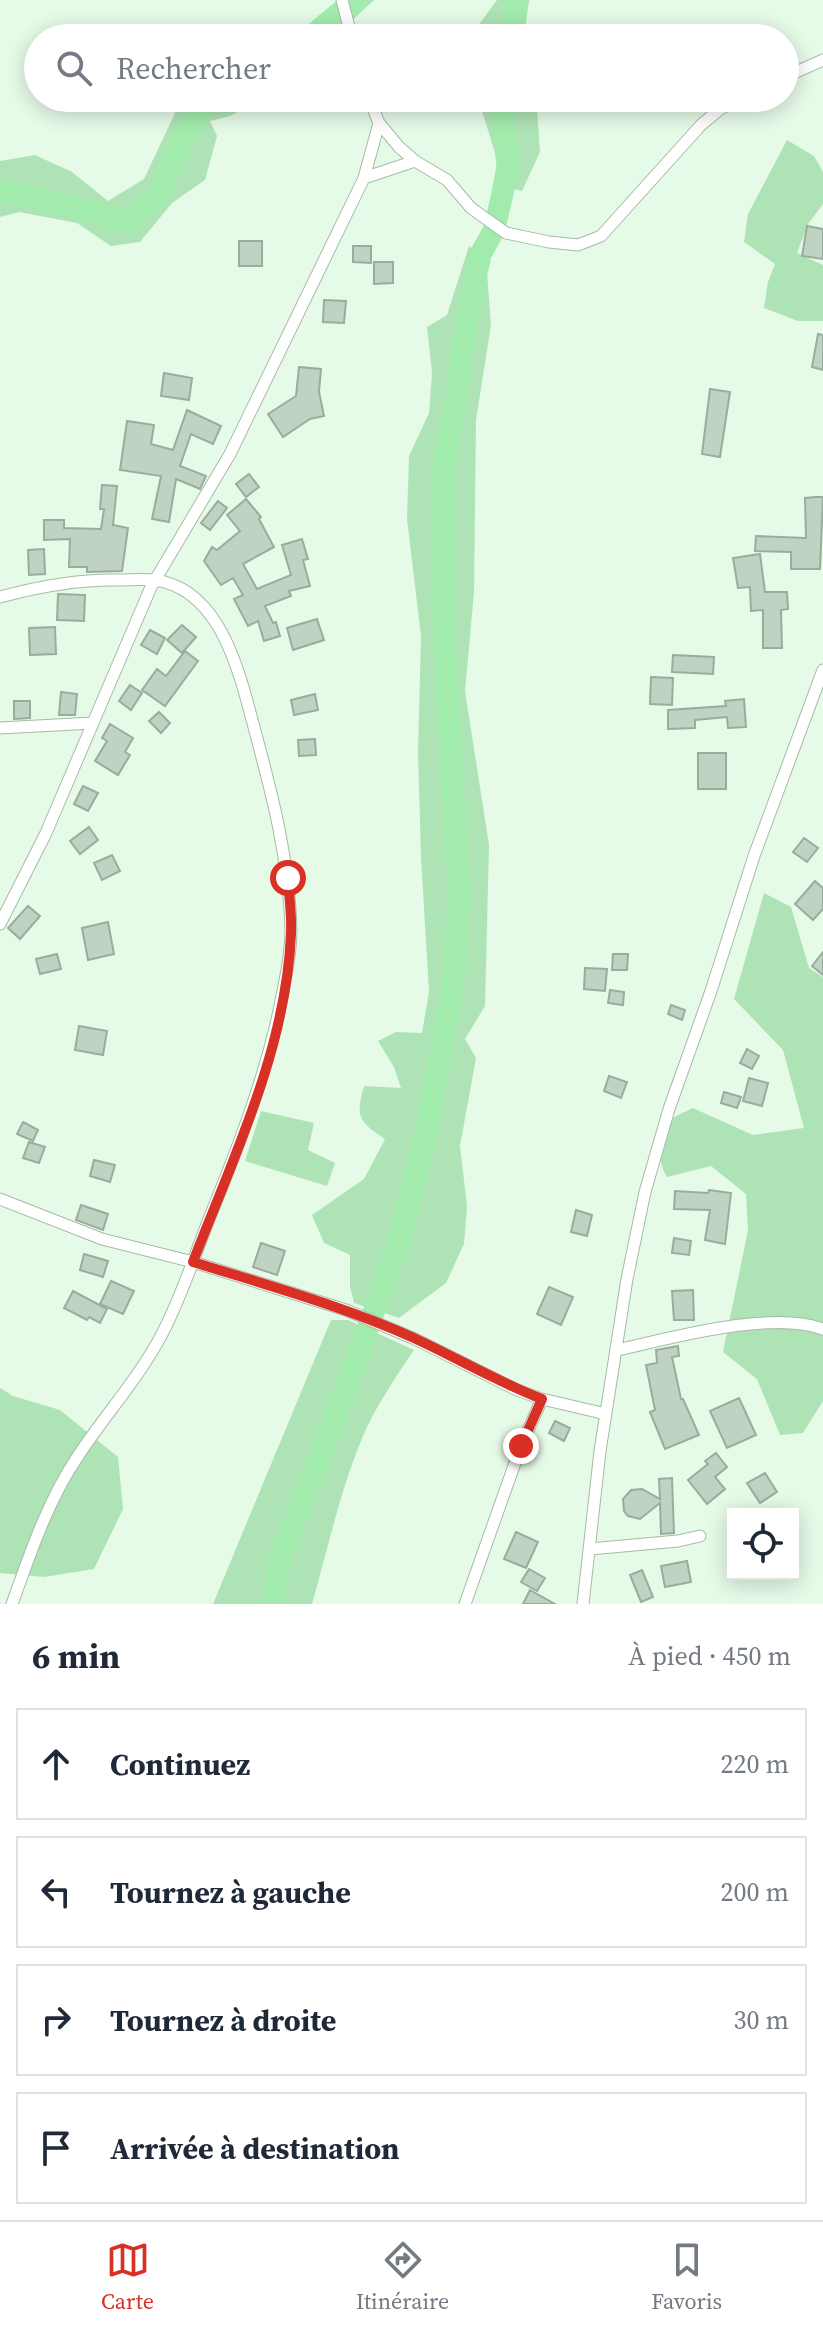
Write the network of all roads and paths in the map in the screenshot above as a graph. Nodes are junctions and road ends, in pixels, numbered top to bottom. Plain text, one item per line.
1 (342, 0) edge
2 (348, 24) edge
3 (823, 60) edge
4 (799, 71) edge
5 (375, 112) edge
6 (716, 112) edge
7 (379, 123) junction
8 (415, 161) junction
9 (364, 178) junction
10 (155, 580) junction
11 (0, 597) edge
12 (823, 670) edge
13 (93, 723) junction
14 (0, 728) edge
15 (0, 924) edge
16 (0, 1199) edge
17 (193, 1262) junction
18 (823, 1329) edge
19 (617, 1350) junction
20 (542, 1399) junction
21 (606, 1414) junction
22 (700, 1536) dead end
23 (590, 1549) junction
24 (12, 1604) edge
25 (465, 1604) edge
26 (583, 1604) edge

1 - 2 street
3 - 4 street
5 - 7 street
6 - 8 street
7 - 8 street
7 - 9 street
8 - 9 street
9 - 10 street
10 - 11 street
10 - 13 street
10 - 17 street
12 - 19 street
13 - 14 street
13 - 15 street
16 - 17 street
17 - 20 street
17 - 24 street
18 - 19 street
19 - 21 street
20 - 21 street
20 - 25 street
21 - 23 street
22 - 23 street
23 - 26 street

